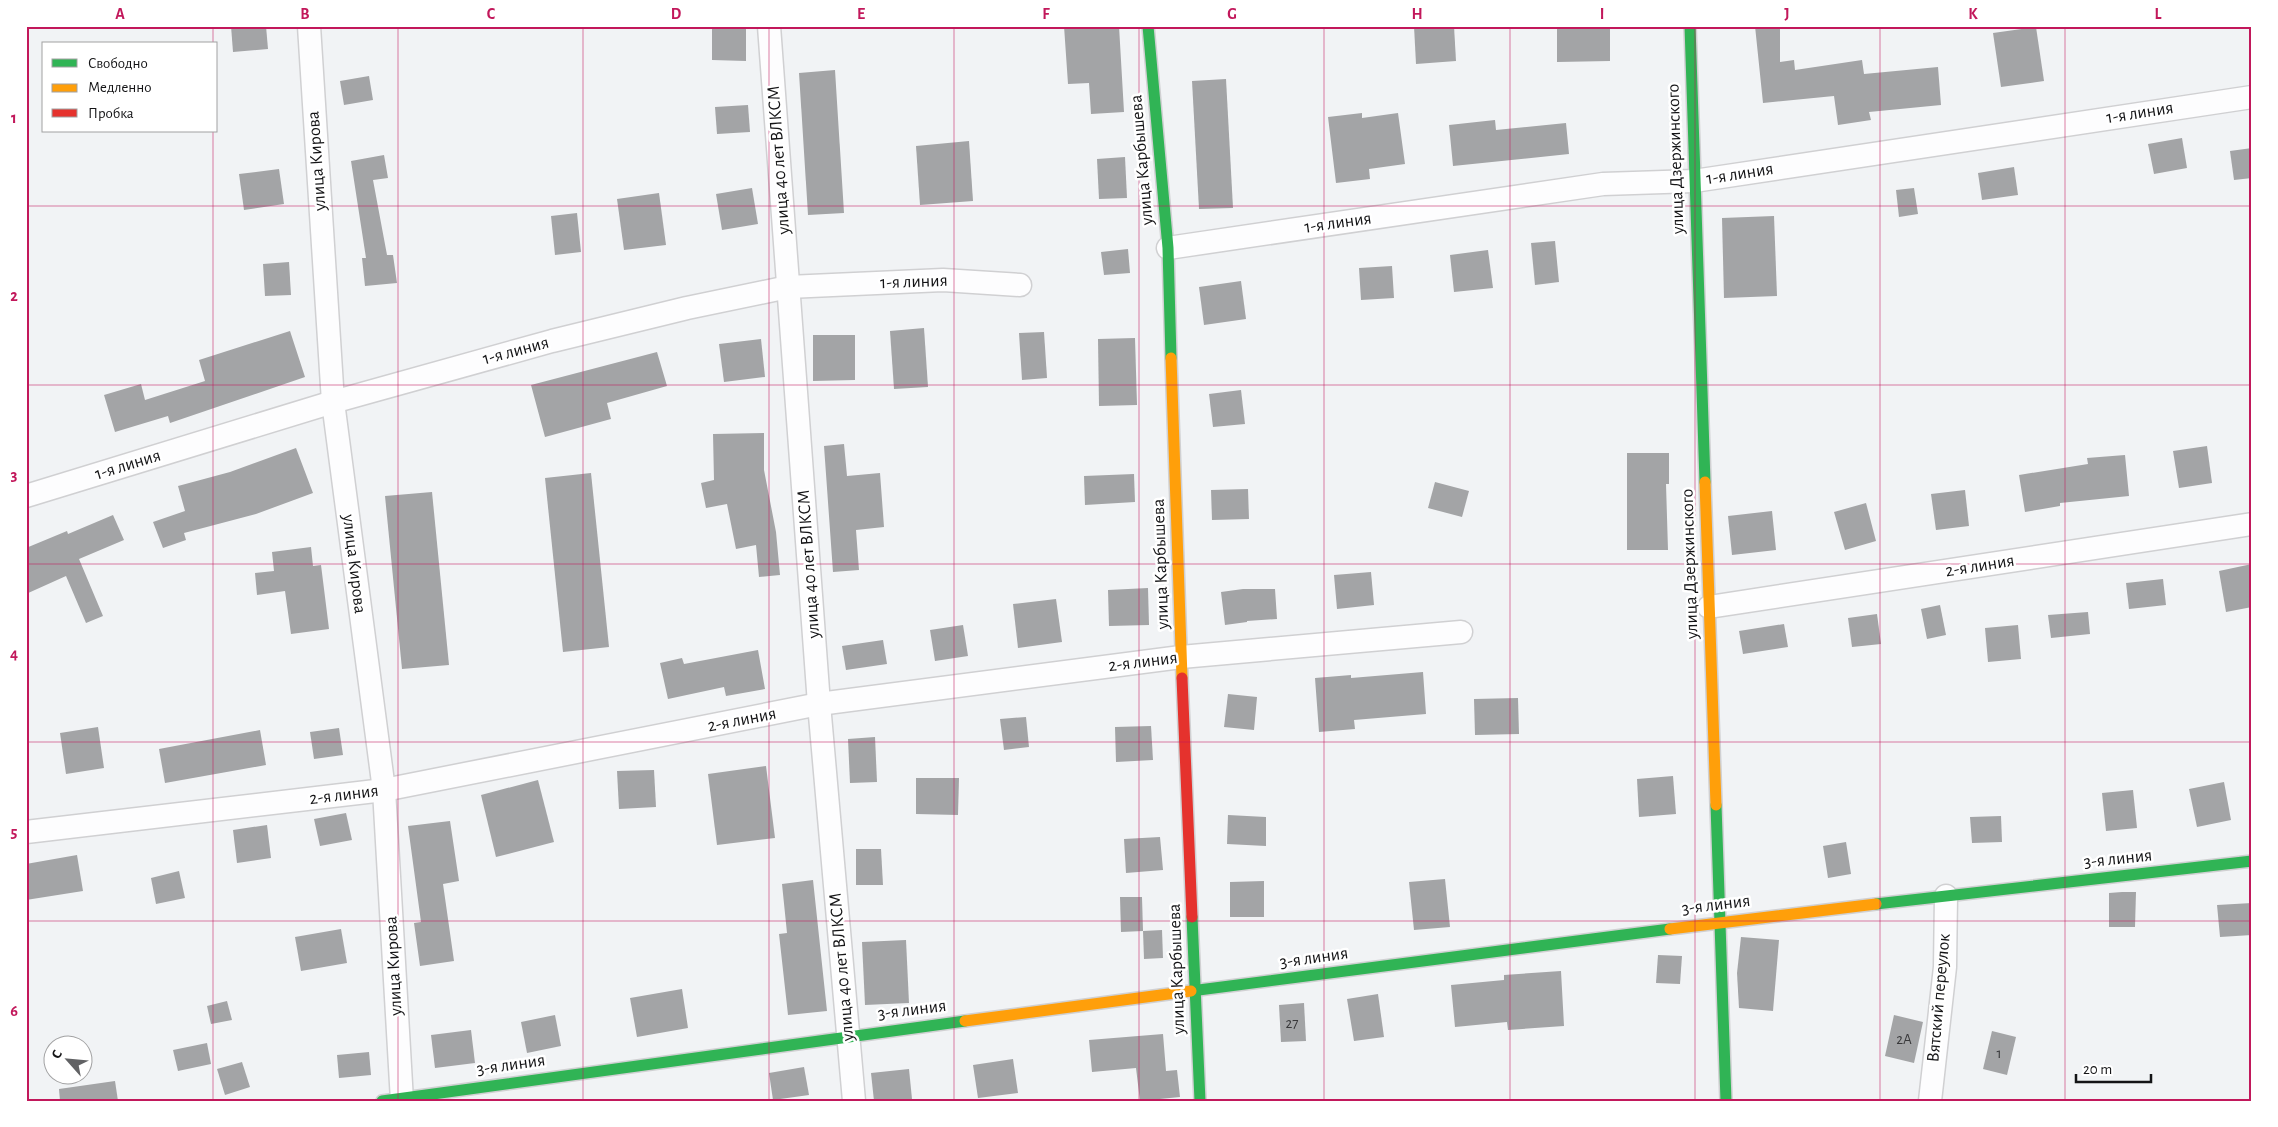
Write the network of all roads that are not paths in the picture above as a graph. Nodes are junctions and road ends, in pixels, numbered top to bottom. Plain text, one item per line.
1 (308, 26) edge
2 (769, 26) edge
3 (1148, 26) edge
4 (1690, 26) edge
5 (2252, 96) edge
6 (1694, 180) junction
7 (1168, 248) junction
8 (1020, 284) dead end
9 (788, 286) junction
10 (333, 402) junction
11 (26, 496) edge
12 (2252, 524) edge
13 (1709, 607) junction
14 (1461, 632) dead end
15 (1181, 657) junction
16 (819, 704) junction
17 (384, 790) junction
18 (26, 832) edge
19 (2252, 861) edge
20 (1946, 896) junction
21 (1720, 922) junction
22 (1196, 991) junction
23 (847, 1036) junction
24 (396, 1100) edge
25 (854, 1101) edge
26 (1200, 1101) edge
27 (1726, 1101) edge
28 (1930, 1101) edge

1 - 10 street, улица Кирова
2 - 9 street, улица 40 лет ВЛКСМ
3 - 7 street, улица Карбышева
4 - 6 street, улица Дзержинского
5 - 6 street, 1-я линия
6 - 7 street, 1-я линия
6 - 13 street, улица Дзержинского
7 - 15 street, улица Карбышева
8 - 9 street, 1-я линия
9 - 10 street, 1-я линия
9 - 16 street, улица 40 лет ВЛКСМ
10 - 11 street, 1-я линия
10 - 17 street, улица Кирова
12 - 13 street, 2-я линия
13 - 21 street, улица Дзержинского
14 - 15 street, 2-я линия
15 - 16 street, 2-я линия
15 - 22 street, улица Карбышева
16 - 17 street, 2-я линия
16 - 23 street, улица 40 лет ВЛКСМ
17 - 18 street, 2-я линия
17 - 24 street, улица Кирова
19 - 20 street, 3-я линия
20 - 21 street, 3-я линия
20 - 28 street, Вятский переулок
21 - 22 street, 3-я линия
21 - 27 street, улица Дзержинского
22 - 23 street, 3-я линия
22 - 26 street, улица Карбышева
23 - 24 street, 3-я линия
23 - 25 street, улица 40 лет ВЛКСМ

